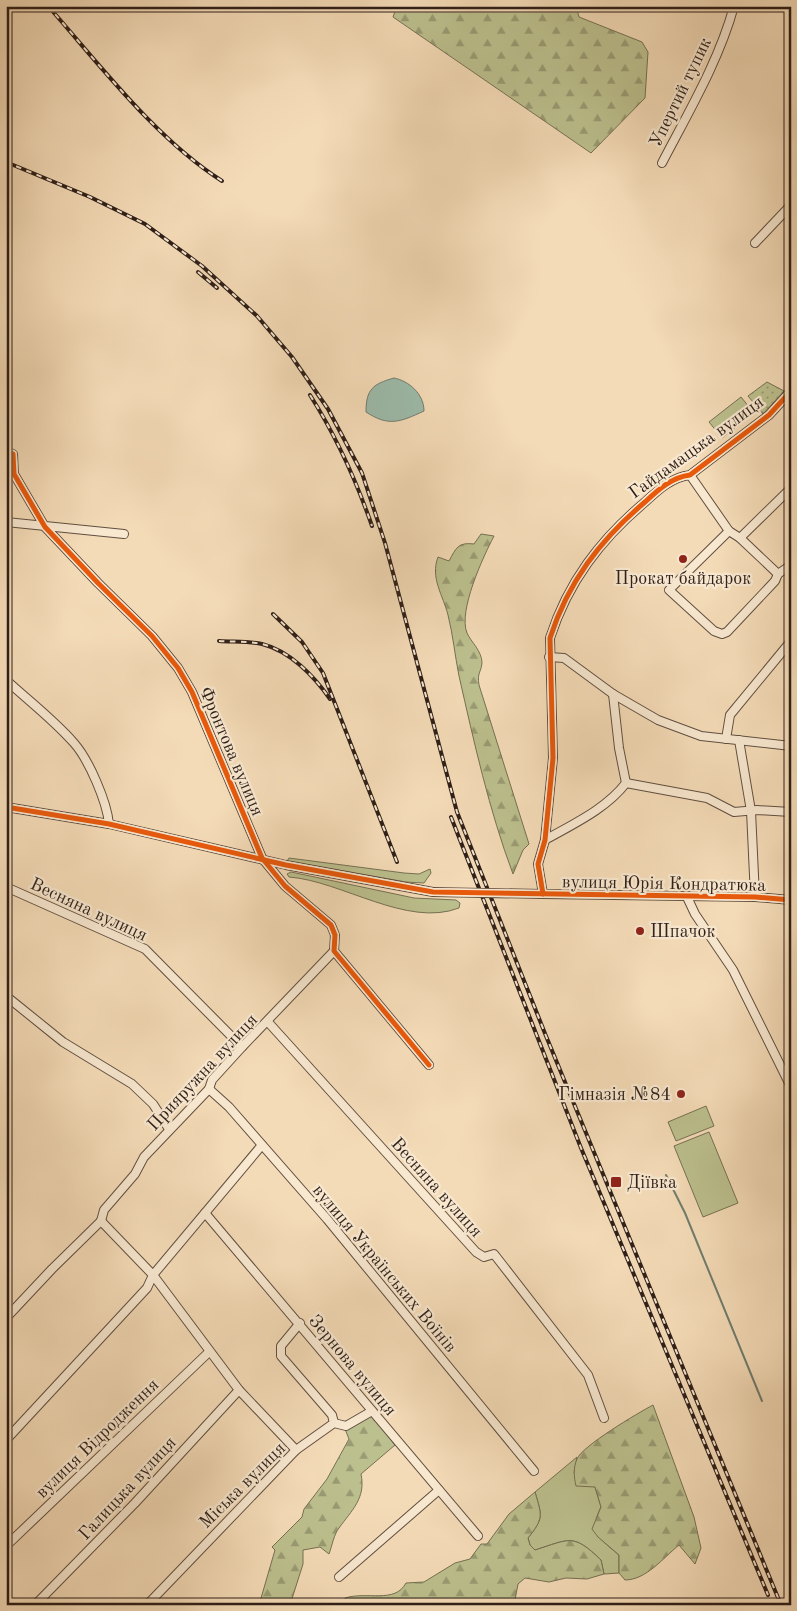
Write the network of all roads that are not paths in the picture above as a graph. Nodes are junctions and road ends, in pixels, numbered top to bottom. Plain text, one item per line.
1 (734, 6) edge
2 (662, 163) dead end
3 (791, 205) edge
4 (755, 243) dead end
5 (791, 391) edge
6 (6, 451) edge
7 (690, 474) junction
8 (791, 488) edge
9 (6, 522) edge
10 (45, 527) junction
11 (729, 531) junction
12 (124, 534) dead end
13 (740, 538) junction
14 (791, 565) edge
15 (778, 574) junction
16 (791, 641) edge
17 (549, 657) junction
18 (6, 680) edge
19 (613, 694) junction
20 (726, 739) junction
21 (739, 740) junction
22 (791, 746) edge
23 (626, 783) junction
24 (6, 807) edge
25 (751, 811) junction
26 (791, 812) edge
27 (109, 824) junction
28 (545, 840) junction
29 (262, 858) junction
30 (6, 887) edge
31 (543, 894) junction
32 (687, 897) junction
33 (755, 897) junction
34 (791, 900) edge
35 (334, 951) junction
36 (6, 996) edge
37 (268, 1022) junction
38 (242, 1047) junction
39 (429, 1064) dead end
40 (791, 1087) edge
41 (209, 1089) junction
42 (169, 1129) junction
43 (262, 1145) junction
44 (204, 1213) junction
45 (101, 1221) junction
46 (153, 1275) junction
47 (6, 1318) edge
48 (300, 1323) junction
49 (209, 1352) junction
50 (239, 1390) junction
51 (372, 1411) junction
52 (604, 1418) dead end
53 (334, 1423) junction
54 (6, 1440) edge
55 (296, 1450) junction
56 (534, 1471) dead end
57 (438, 1490) junction
58 (478, 1536) dead end
59 (6, 1546) edge
60 (339, 1577) dead end
61 (35, 1605) edge
62 (147, 1605) edge

1 - 2 street, Упертий тупик
3 - 4 street
5 - 7 street, Гайдамацька вулиця
6 - 10 street, Фронтова вулиця
7 - 11 street
7 - 17 street, Гайдамацька вулиця
8 - 13 street
9 - 10 street
10 - 12 street
10 - 29 street, Фронтова вулиця
11 - 13 street
11 - 15 street
13 - 15 street
14 - 15 street
16 - 20 street
17 - 19 street
17 - 28 street, Гайдамацька вулиця
18 - 27 street
19 - 20 street
19 - 23 street
20 - 21 street
21 - 22 street
21 - 25 street
23 - 25 street
23 - 28 street
24 - 27 street, вулиця Юрія Кондратюка
25 - 26 street
25 - 33 street
27 - 29 street, вулиця Юрія Кондратюка
28 - 31 street, Гайдамацька вулиця
29 - 31 street, вулиця Юрія Кондратюка, bridge
29 - 35 street, Фронтова вулиця
30 - 38 street, Весняна вулиця
31 - 32 street, вулиця Юрія Кондратюка
32 - 33 street, вулиця Юрія Кондратюка
32 - 40 street
33 - 34 street, вулиця Юрія Кондратюка
35 - 37 street, Прияружна вулиця
35 - 39 street
36 - 42 street
37 - 38 street, Прияружна вулиця
37 - 52 street, Весняна вулиця
38 - 41 street, Прияружна вулиця
41 - 42 street, Прияружна вулиця
41 - 43 street, вулиця Українських Воїнів
42 - 45 street, Прияружна вулиця
43 - 44 street
43 - 56 street, вулиця Українських Воїнів
44 - 46 street
44 - 48 street, Зернова вулиця
45 - 46 street
45 - 47 street, Прияружна вулиця
46 - 49 street
46 - 54 street
48 - 51 street, Зернова вулиця
48 - 53 street
49 - 50 street
49 - 59 street, вулиця Відродження
50 - 55 street
50 - 61 street, Галицька вулиця
51 - 53 street, Міська вулиця
51 - 57 street, Зернова вулиця
53 - 55 street, Міська вулиця
55 - 62 street, Міська вулиця
57 - 58 street, Зернова вулиця
57 - 60 street

